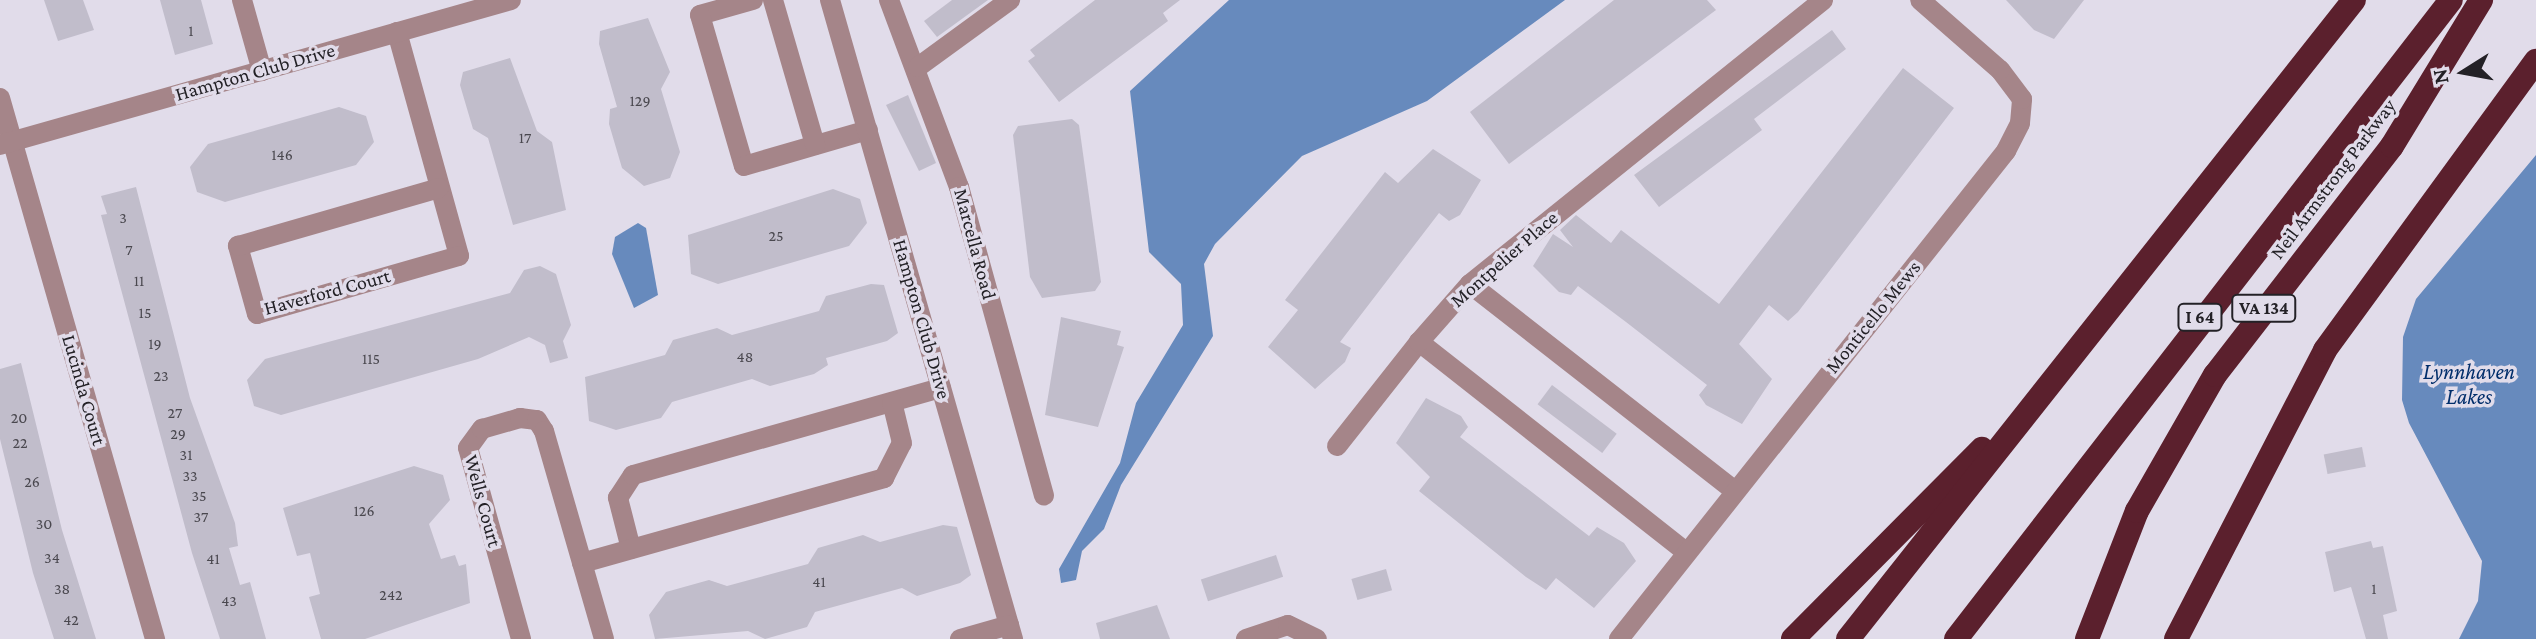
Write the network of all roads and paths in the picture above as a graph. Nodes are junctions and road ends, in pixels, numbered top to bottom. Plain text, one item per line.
1 (242, 0) edge
2 (511, 0) edge
3 (753, 0) edge
4 (773, 0) edge
5 (830, 0) edge
6 (889, 0) edge
7 (1010, 0) edge
8 (1823, 0) edge
9 (1920, 0) edge
10 (2354, 0) edge
11 (2451, 0) edge
12 (2481, 0) edge
13 (397, 32) junction
14 (2536, 61) edge
15 (918, 67) junction
16 (262, 71) junction
17 (0, 98) edge
18 (868, 130) junction
19 (6, 144) edge
20 (815, 145) junction
21 (439, 188) junction
22 (1470, 284) junction
23 (1419, 342) junction
24 (2066, 365) junction
25 (941, 388) junction
26 (892, 402) junction
27 (1337, 446) dead end
28 (1734, 490) junction
29 (1044, 496) dead end
30 (631, 549) junction
31 (1686, 552) junction
32 (582, 563) junction
33 (1011, 632) edge
34 (155, 639) edge
35 (521, 639) edge
36 (604, 639) edge
37 (960, 639) edge
38 (1246, 639) edge
39 (1317, 639) edge
40 (1619, 639) edge
41 (1793, 639) edge
42 (1848, 639) edge
43 (1956, 639) edge
44 (2087, 639) edge
45 (2176, 639) edge

1 - 16 street
2 - 13 street, Hampton Club Drive
3 - 20 street
4 - 20 street
5 - 18 street, Hampton Club Drive
6 - 15 street, Marcella Road
7 - 15 street
8 - 22 street, Montpelier Place
9 - 28 street, Monticello Mews
10 - 24 highway
11 - 43 highway, I 64
12 - 44 highway, Neil Armstrong Parkway / VA 134
13 - 16 street, Hampton Club Drive
13 - 21 street, Haverford Court
14 - 45 highway
15 - 29 street, Marcella Road
16 - 19 street, Hampton Club Drive
17 - 19 street, Lucinda Court
18 - 20 street
18 - 25 street, Hampton Club Drive
19 - 34 street, Lucinda Court
21 - 21 street, Haverford Court
22 - 23 street, Montpelier Place
22 - 28 street
23 - 27 street, Montpelier Place
23 - 31 street
24 - 41 highway
24 - 42 highway
25 - 26 street
25 - 33 street, Hampton Club Drive
26 - 30 street
26 - 30 street
28 - 31 street, Monticello Mews
30 - 32 street
31 - 40 street, Monticello Mews
32 - 35 street, Wells Court
32 - 36 street, Wells Court
33 - 37 street
38 - 39 street

